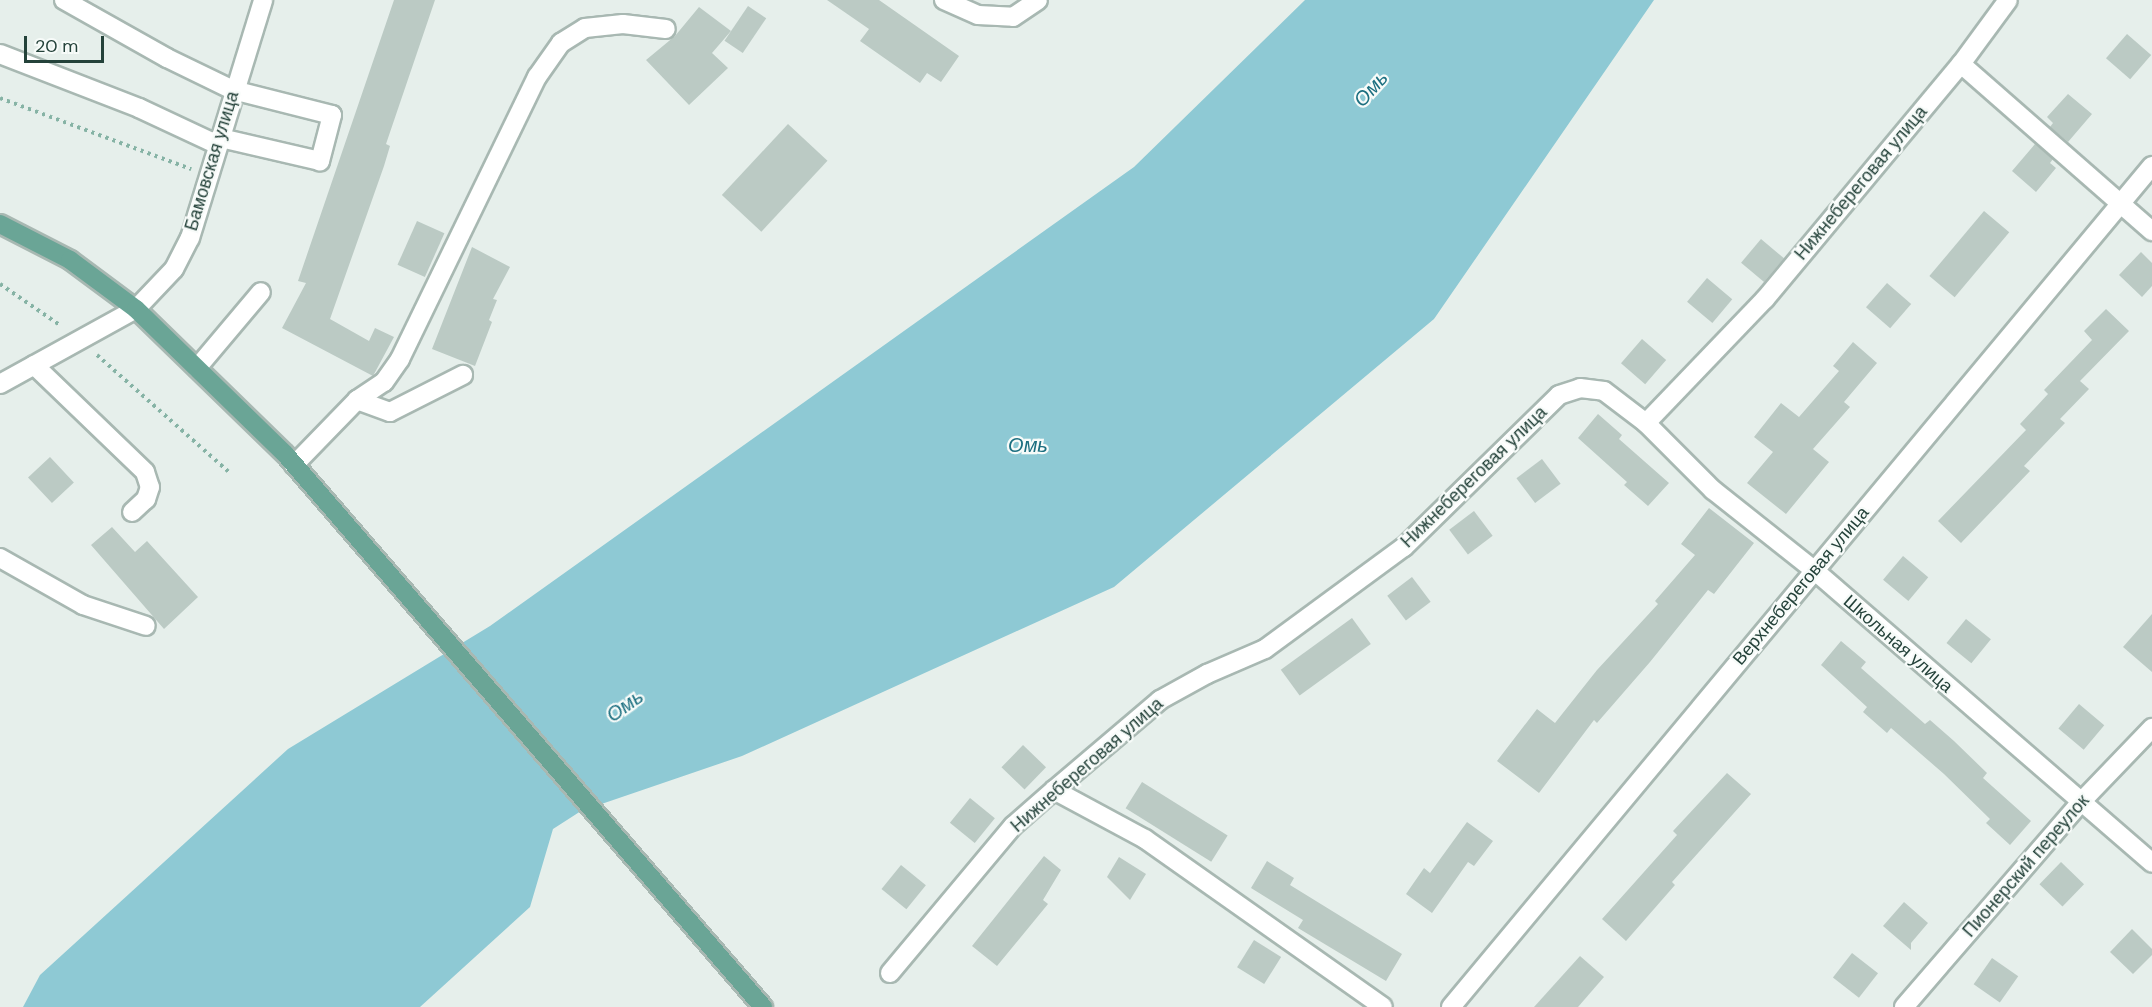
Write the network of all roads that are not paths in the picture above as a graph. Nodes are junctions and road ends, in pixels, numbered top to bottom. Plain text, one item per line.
1 (64, 0) edge
2 (263, 0) edge
3 (944, 0) edge
4 (1038, 0) edge
5 (2008, 0) edge
6 (666, 29) dead end
7 (0, 54) edge
8 (1961, 64) junction
9 (233, 90) junction
10 (219, 142) junction
11 (2152, 166) edge
12 (2121, 204) junction
13 (0, 224) edge
14 (2152, 231) edge
15 (261, 292) dead end
16 (136, 309) junction
17 (34, 366) junction
18 (197, 368) junction
19 (463, 375) dead end
20 (0, 384) edge
21 (357, 400) junction
22 (1646, 423) junction
23 (294, 465) junction
24 (132, 512) dead end
25 (0, 558) edge
26 (1814, 570) junction
27 (146, 626) dead end
28 (2152, 728) edge
29 (1054, 790) junction
30 (2081, 802) junction
31 (2152, 863) edge
32 (890, 974) dead end
33 (763, 1007) edge
34 (1383, 1007) edge
35 (1450, 1007) edge
36 (1904, 1007) edge

1 - 9 street
2 - 9 street, Бамовская улица
3 - 4 street
5 - 8 street, Нижнебереговая улица
6 - 21 street
7 - 10 street
8 - 12 street
8 - 22 street, Нижнебереговая улица
9 - 10 street, Бамовская улица
9 - 10 street
10 - 16 street, Бамовская улица
11 - 12 street, Верхнебереговая улица
12 - 14 street
12 - 26 street, Верхнебереговая улица
13 - 16 main road
15 - 18 street
16 - 17 street, Бамовская улица
16 - 18 main road
17 - 20 street, Бамовская улица
17 - 24 street
18 - 23 main road
19 - 21 street
21 - 23 street
22 - 26 street, Школьная улица
22 - 29 street, Нижнебереговая улица
23 - 33 main road
25 - 27 street
26 - 30 street, Школьная улица
26 - 35 street, Верхнебереговая улица
28 - 30 street, Пионерский переулок
29 - 32 street, Нижнебереговая улица
29 - 34 street
30 - 31 street, Школьная улица
30 - 36 street, Пионерский переулок

